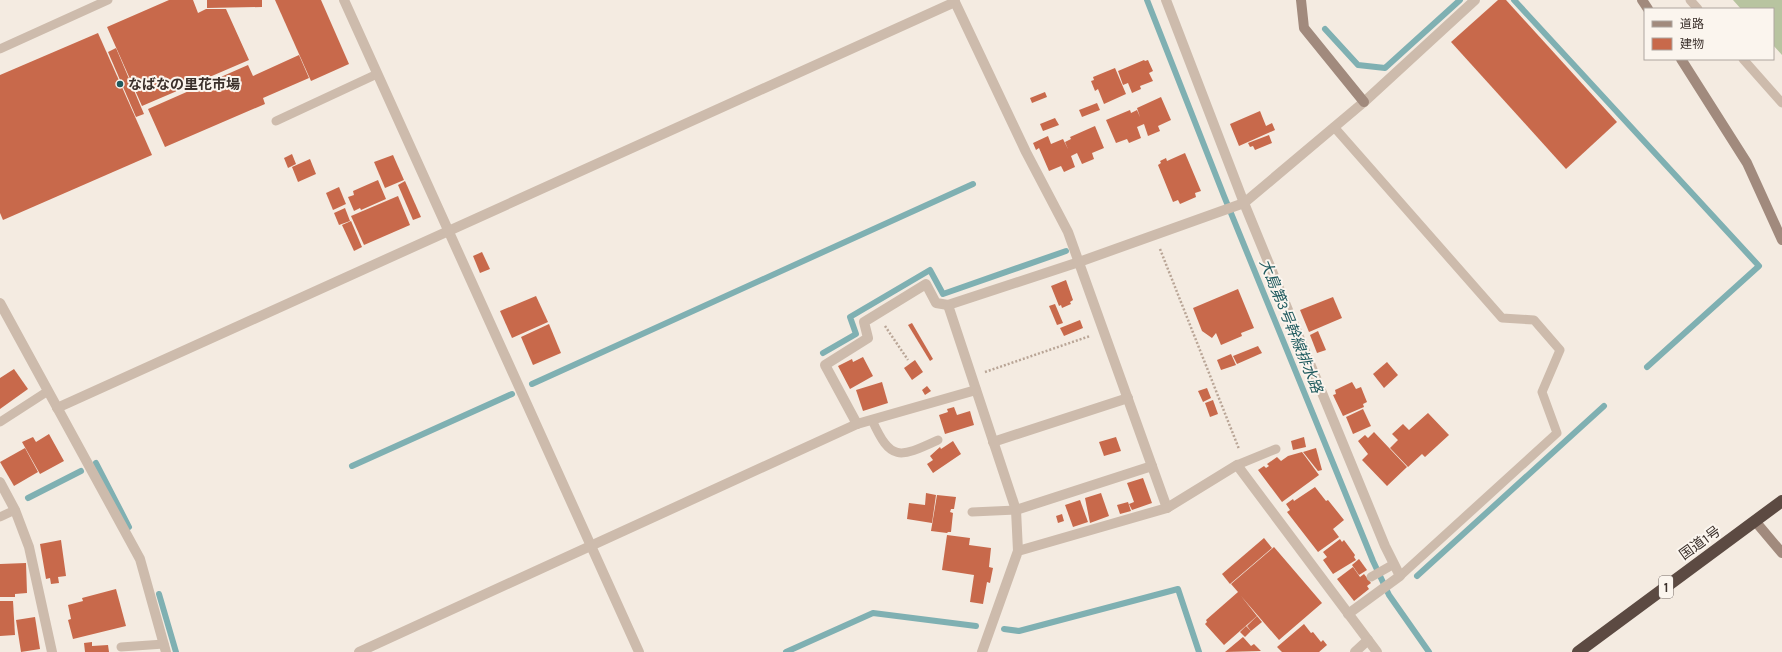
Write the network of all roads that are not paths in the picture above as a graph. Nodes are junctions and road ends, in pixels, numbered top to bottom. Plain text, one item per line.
1 (108, 0) edge
2 (344, 0) edge
3 (1166, 0) edge
4 (1301, 0) edge
5 (1475, 0) edge
6 (1690, 0) edge
7 (955, 1) edge
8 (1697, 8) edge
9 (0, 49) edge
10 (1682, 60) edge
11 (1744, 60) edge
12 (377, 74) junction
13 (1364, 102) junction
14 (1782, 103) edge
15 (276, 121) dead end
16 (1334, 127) junction
17 (1241, 204) junction
18 (448, 231) junction
19 (1782, 240) edge
20 (1079, 262) junction
21 (948, 305) junction
22 (1, 310) edge
23 (48, 390) junction
24 (976, 390) junction
25 (1128, 398) junction
26 (57, 408) junction
27 (872, 420) junction
28 (0, 422) edge
29 (858, 424) junction
30 (938, 440) dead end
31 (994, 442) junction
32 (1276, 449) dead end
33 (1241, 464) junction
34 (1152, 466) junction
35 (0, 482) edge
36 (1782, 501) edge
37 (1167, 508) junction
38 (15, 510) junction
39 (1016, 510) junction
40 (972, 512) dead end
41 (0, 517) edge
42 (1755, 521) junction
43 (591, 546) junction
44 (1018, 551) junction
45 (1782, 553) edge
46 (1392, 565) junction
47 (1370, 577) dead end
48 (1398, 578) junction
49 (1348, 614) junction
50 (1368, 640) junction
51 (121, 647) dead end
52 (165, 648) edge
53 (52, 652) edge
54 (359, 652) edge
55 (639, 652) edge
56 (982, 652) edge
57 (1355, 652) edge
58 (1377, 652) edge
59 (1578, 652) edge

1 - 9 lane
2 - 12 street
3 - 17 street
4 - 13 street
5 - 13 street
6 - 8 lane
7 - 18 street
7 - 20 street
10 - 19 street
11 - 14 lane
12 - 15 lane
12 - 18 street
13 - 16 street
16 - 17 street
16 - 48 lane
17 - 20 street
17 - 46 street
18 - 26 street
18 - 43 street
20 - 21 street
20 - 25 street
21 - 24 street
21 - 29 street
22 - 23 street
23 - 26 street
23 - 28 lane
24 - 27 street
24 - 31 street
25 - 31 street
25 - 34 street
26 - 52 street
27 - 29 street
27 - 30 lane
29 - 43 street
31 - 39 street
32 - 33 lane
33 - 37 street
33 - 49 street
34 - 37 street
34 - 39 street
35 - 38 street
36 - 42 highway, 国道1号 / 1
37 - 44 street
38 - 41 lane
38 - 53 street
39 - 40 lane
39 - 44 street
42 - 45 street
42 - 59 highway, 国道1号 / 1
43 - 54 street
43 - 55 street
44 - 56 street
46 - 47 lane
46 - 48 street
48 - 49 street
49 - 50 street
50 - 57 street
50 - 58 street
51 - 52 lane

